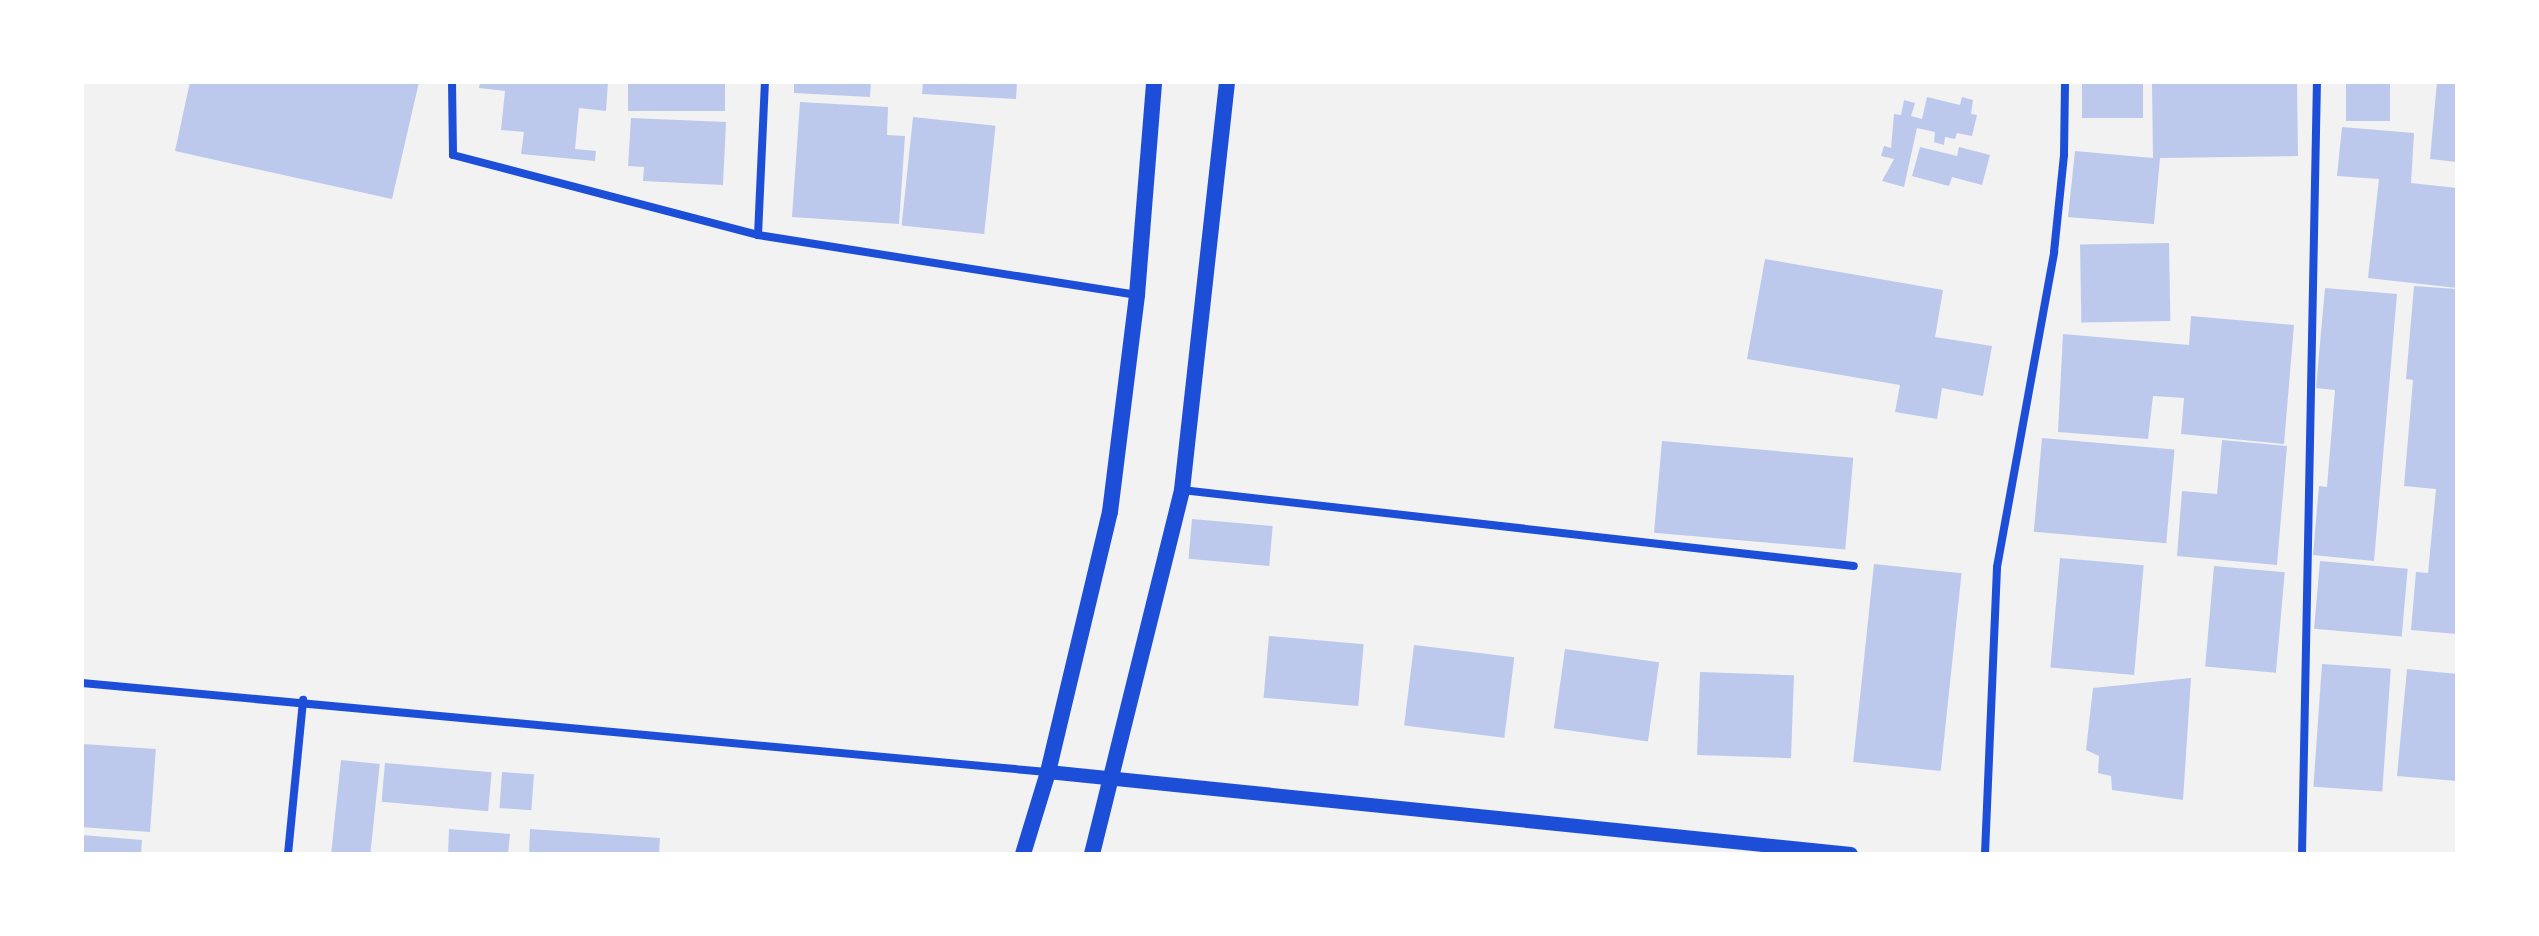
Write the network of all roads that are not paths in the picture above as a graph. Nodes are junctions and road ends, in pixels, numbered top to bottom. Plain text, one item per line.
1 (452, 82) edge
2 (765, 82) edge
3 (1154, 82) edge
4 (1227, 82) edge
5 (2065, 82) edge
6 (2317, 82) edge
7 (758, 235) junction
8 (1137, 295) junction
9 (1182, 490) junction
10 (1854, 566) dead end
11 (82, 683) edge
12 (303, 700) junction
13 (1048, 772) junction
14 (1113, 780) junction
15 (288, 854) edge
16 (1023, 854) edge
17 (1092, 854) edge
18 (1851, 854) edge
19 (1985, 854) edge
20 (2302, 854) edge

1 - 7 street
2 - 7 street
3 - 8 main road
4 - 9 main road
5 - 19 street
6 - 20 street
7 - 8 street
8 - 13 main road
9 - 10 street
9 - 14 main road
11 - 12 street
12 - 13 street
12 - 15 street
13 - 14 street
13 - 16 main road
14 - 17 main road
14 - 18 street

